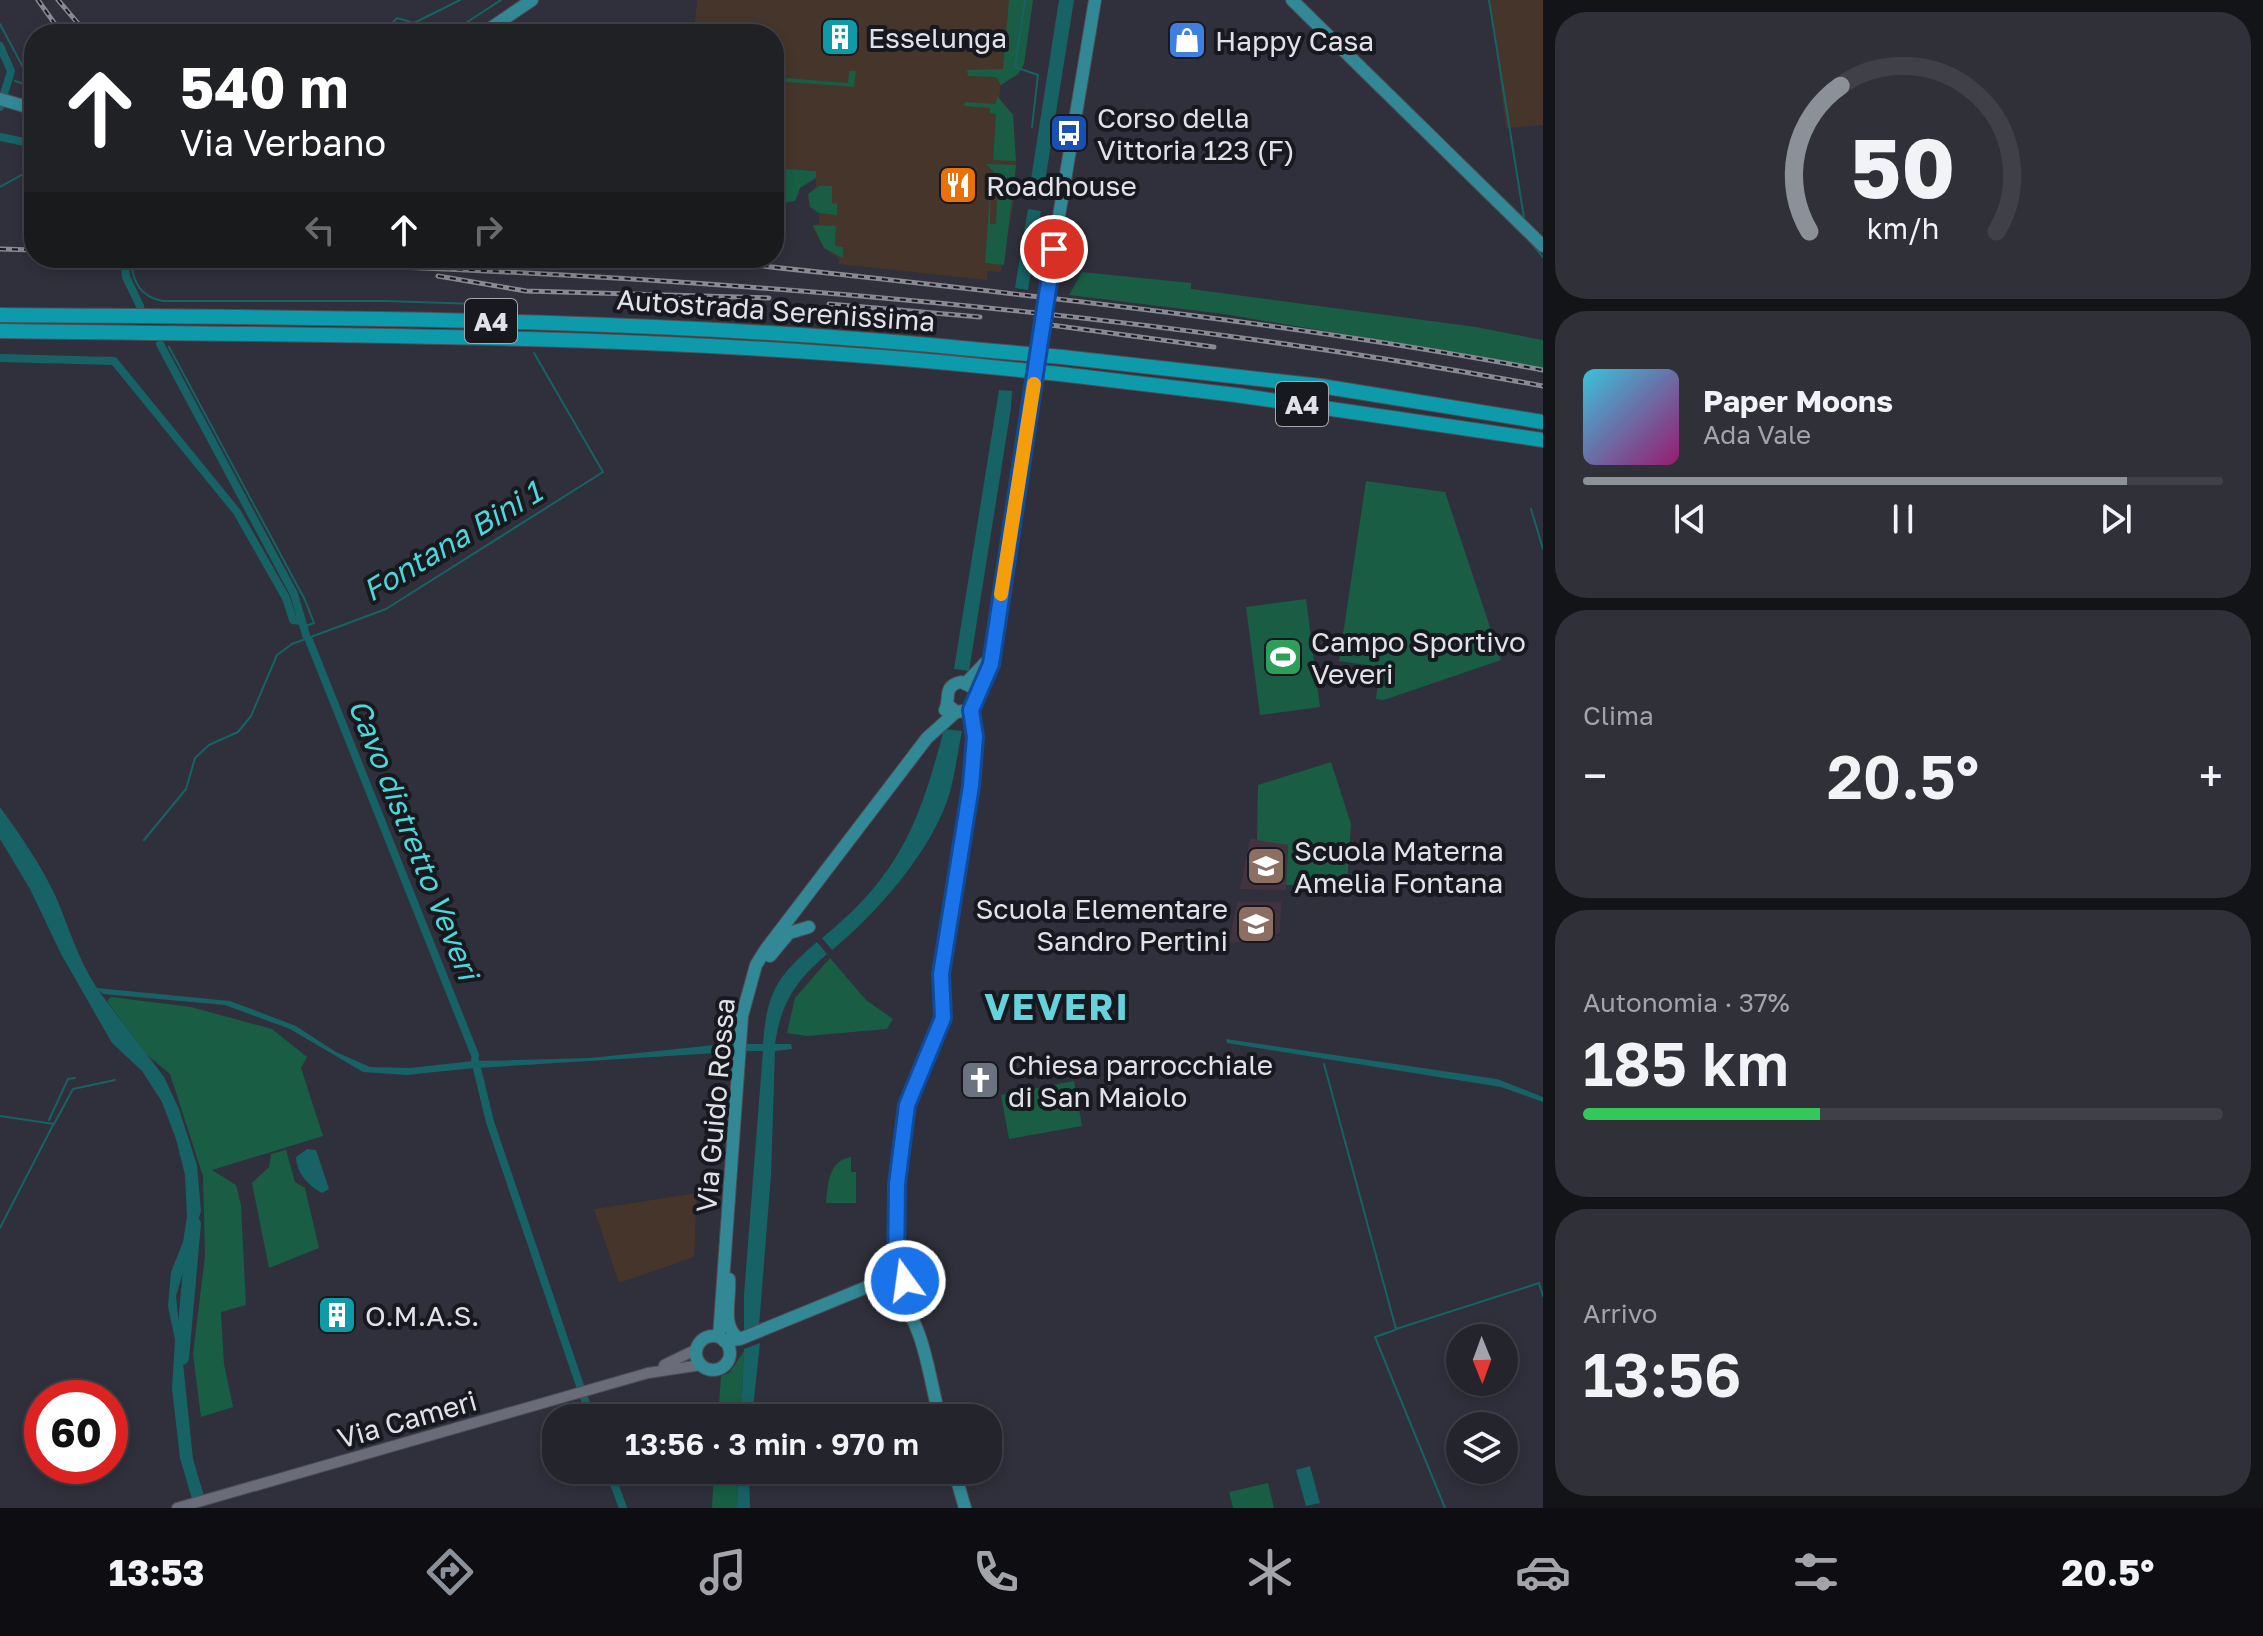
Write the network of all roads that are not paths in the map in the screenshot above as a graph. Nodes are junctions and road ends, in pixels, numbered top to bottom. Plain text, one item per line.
1 (532, 0) edge
2 (1292, 0) edge
3 (1094, 1) edge
4 (497, 24) edge
5 (4, 100) edge
6 (24, 106) edge
7 (1543, 246) edge
8 (0, 315) edge
9 (0, 331) edge
10 (1236, 395) junction
11 (1289, 409) dead end
12 (1543, 422) edge
13 (1543, 440) edge
14 (1515, 444) dead end
15 (1543, 448) edge
16 (999, 605) junction
17 (966, 683) junction
18 (976, 693) junction
19 (952, 709) junction
20 (971, 710) junction
21 (809, 927) dead end
22 (751, 981) junction
23 (726, 1258) junction
24 (892, 1276) junction
25 (897, 1292) junction
26 (844, 1299) junction
27 (740, 1339) junction
28 (720, 1341) junction
29 (697, 1349) junction
30 (701, 1365) junction
31 (648, 1373) junction
32 (936, 1404) edge
33 (958, 1484) edge
34 (179, 1507) edge
35 (965, 1508) edge

1 - 4 main road
2 - 7 main road
3 - 16 main road
5 - 6 main road
8 - 12 highway, Autostrada Serenissima / A4, bridge
9 - 10 highway, Autostrada Serenissima / A4, bridge
10 - 11 highway
10 - 13 highway, Autostrada Serenissima / A4
14 - 15 highway
16 - 17 main road
16 - 18 main road
17 - 18 main road
17 - 19 main road
18 - 20 main road
19 - 20 main road
19 - 22 main road, Via Guido Rossa
20 - 24 street
21 - 22 main road
22 - 23 main road, Via Guido Rossa
23 - 27 main road
23 - 28 main road, Via Guido Rossa
24 - 25 main road
24 - 26 main road
25 - 26 main road
25 - 32 main road
26 - 27 main road
27 - 28 main road
28 - 29 main road
28 - 30 main road
29 - 30 main road
29 - 31 street
30 - 31 street
31 - 34 street, Via Cameri
33 - 35 main road

